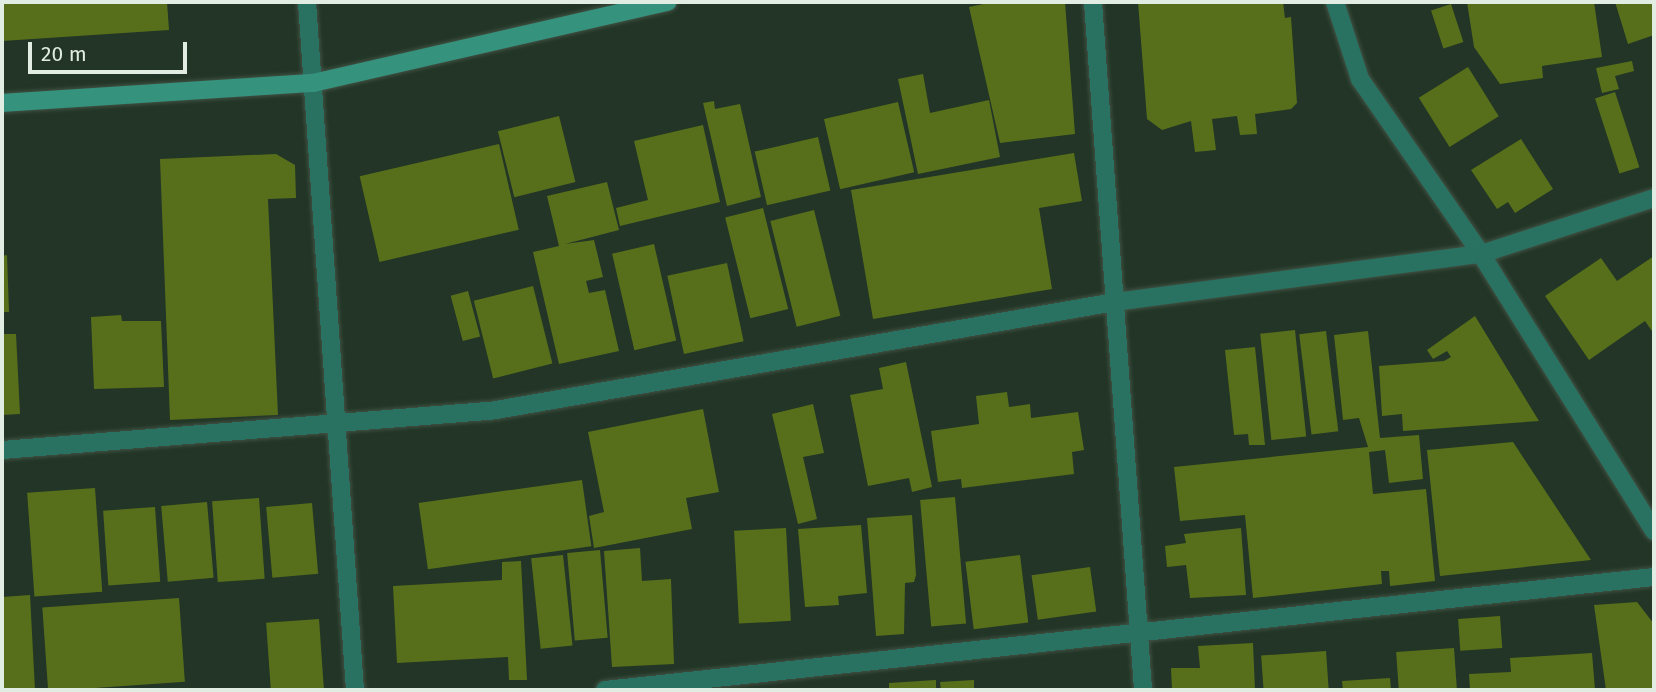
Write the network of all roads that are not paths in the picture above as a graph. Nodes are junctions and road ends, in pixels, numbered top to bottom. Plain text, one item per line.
1 (307, 2) edge
2 (668, 2) edge
3 (1093, 2) edge
4 (1335, 2) edge
5 (313, 83) junction
6 (2, 103) edge
7 (1654, 198) edge
8 (1481, 254) junction
9 (1115, 302) junction
10 (336, 423) junction
11 (2, 450) edge
12 (1654, 531) edge
13 (1654, 577) edge
14 (1139, 631) junction
15 (355, 690) edge
16 (605, 690) edge
17 (1143, 690) edge

1 - 5 street
2 - 5 street
3 - 9 street
4 - 8 street
5 - 6 street
5 - 10 street
7 - 8 street
8 - 9 street
8 - 12 street
9 - 10 street
9 - 14 street
10 - 11 street
10 - 15 street
13 - 14 street
14 - 16 street
14 - 17 street

